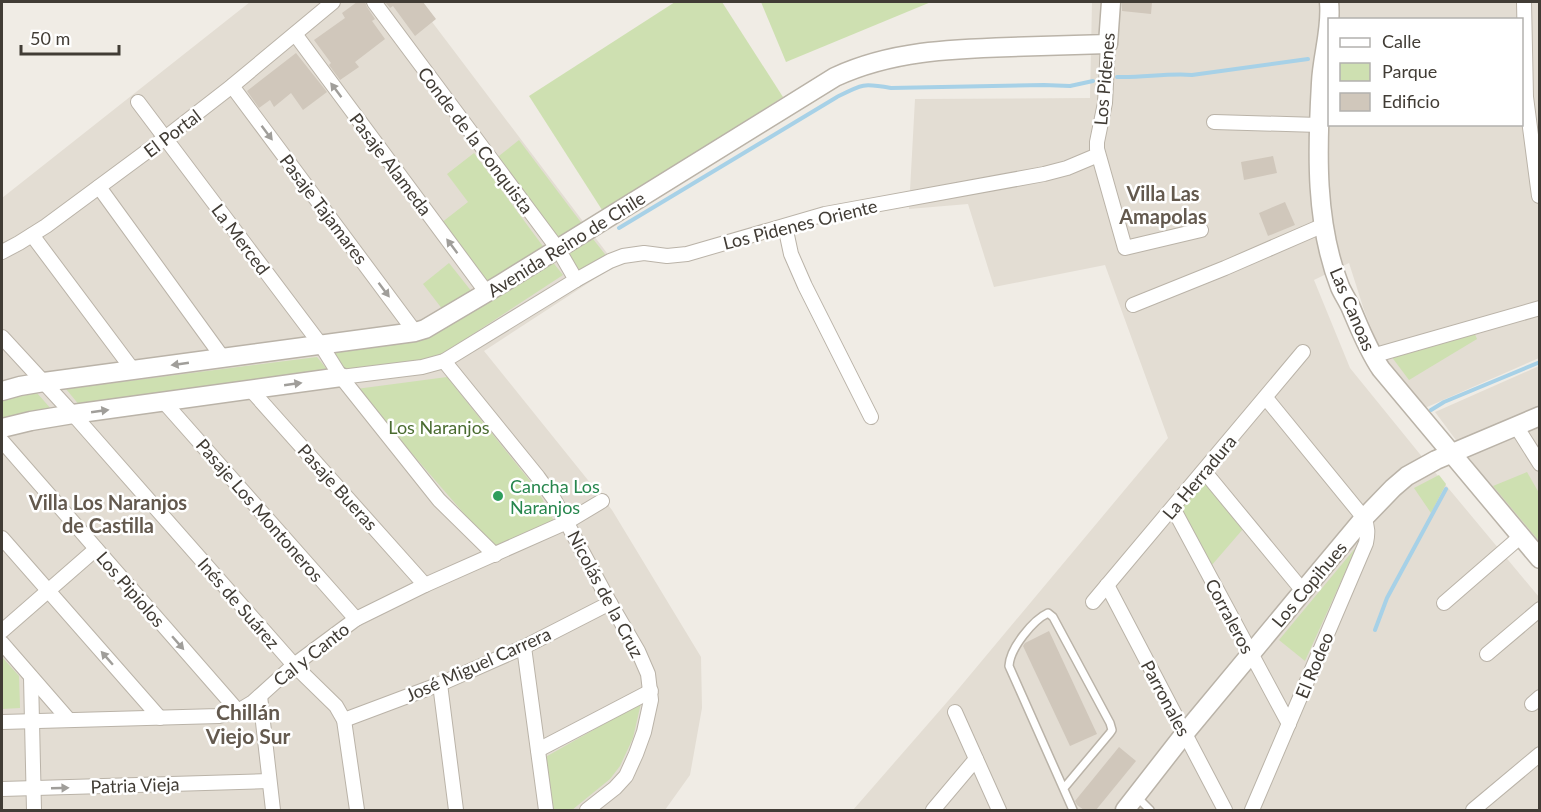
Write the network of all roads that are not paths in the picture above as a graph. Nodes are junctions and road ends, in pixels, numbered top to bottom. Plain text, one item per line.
1 (333, 2) edge
2 (374, 2) edge
3 (1111, 2) edge
4 (1329, 2) edge
5 (1524, 2) edge
6 (1330, 18) edge
7 (295, 34) junction
8 (1328, 39) edge
9 (1107, 44) junction
10 (1326, 65) edge
11 (232, 86) junction
12 (138, 102) dead end
13 (1214, 122) dead end
14 (1318, 125) junction
15 (165, 138) junction
16 (1098, 155) junction
17 (99, 187) junction
18 (1539, 196) edge
19 (1324, 225) junction
20 (785, 226) junction
21 (1201, 230) dead end
22 (32, 235) junction
23 (558, 249) junction
24 (2, 252) edge
25 (576, 280) junction
26 (487, 293) junction
27 (1133, 305) dead end
28 (1539, 308) edge
29 (415, 332) junction
30 (2, 337) edge
31 (321, 345) junction
32 (1303, 352) dead end
33 (1372, 356) junction
34 (223, 358) junction
35 (444, 361) junction
36 (133, 370) junction
37 (341, 377) junction
38 (44, 382) junction
39 (251, 390) junction
40 (2, 391) edge
41 (1266, 398) junction
42 (164, 402) junction
43 (73, 414) junction
44 (1539, 416) edge
45 (871, 417) dead end
46 (1516, 426) junction
47 (2, 428) edge
48 (2, 441) edge
49 (1451, 454) junction
50 (1539, 465) edge
51 (1204, 471) junction
52 (602, 501) dead end
53 (1173, 508) junction
54 (1364, 518) junction
55 (567, 522) junction
56 (1520, 537) junction
57 (2, 538) edge
58 (96, 549) junction
59 (495, 555) junction
60 (1539, 560) edge
61 (425, 585) junction
62 (1107, 585) junction
63 (48, 591) junction
64 (1303, 591) junction
65 (1093, 602) dead end
66 (610, 603) junction
67 (1444, 603) dead end
68 (1539, 609) edge
69 (356, 619) junction
70 (2, 631) edge
71 (2, 643) edge
72 (524, 647) junction
73 (1487, 654) dead end
74 (1250, 655) junction
75 (294, 665) junction
76 (31, 677) junction
77 (440, 684) junction
78 (651, 692) junction
79 (260, 696) junction
80 (238, 711) junction
81 (955, 712) dead end
82 (160, 718) junction
83 (69, 720) junction
84 (344, 720) junction
85 (32, 721) junction
86 (2, 722) edge
87 (1289, 724) junction
88 (1185, 734) junction
89 (538, 750) junction
90 (1539, 754) edge
91 (976, 759) junction
92 (270, 781) junction
93 (34, 788) junction
94 (1064, 788) junction
95 (2, 789) edge
96 (1136, 796) junction
97 (34, 810) edge
98 (273, 810) edge
99 (357, 810) edge
100 (456, 810) edge
101 (546, 810) edge
102 (587, 810) edge
103 (933, 810) edge
104 (999, 810) edge
105 (1073, 810) edge
106 (1125, 810) edge
107 (1150, 810) edge
108 (1226, 810) edge
109 (1252, 810) edge
110 (1473, 810) edge

1 - 7 street, El Portal
2 - 23 street, Conde de la Conquista
3 - 9 street, Los Pidenes
4 - 6 street, Las Canoas
5 - 18 street
7 - 11 street, El Portal
26 -> 7 street, Pasaje Alameda
8 - 10 street, Las Canoas
9 - 16 street, Los Pidenes
9 - 23 street, Avenida Reino de Chile
10 - 14 street, Las Canoas
11 - 15 street, El Portal
11 -> 29 street, Pasaje Tajamares
12 - 15 street, La Merced
13 - 14 street
14 - 19 street, Las Canoas
15 - 17 street, El Portal
15 - 31 street, La Merced
16 - 20 street, Los Pidenes Oriente
16 - 21 street
17 - 22 street, El Portal
17 - 34 street
19 - 27 street
19 - 33 street, Las Canoas
20 - 25 street, Los Pidenes Oriente
20 - 45 street
22 - 24 street, El Portal
22 - 36 street
23 - 25 street, Conde de la Conquista
23 - 26 street, Avenida Reino de Chile
25 - 35 street, Avenida Reino de Chile
26 - 29 street, Avenida Reino de Chile
28 - 33 street
29 - 31 street, Avenida Reino de Chile
30 - 38 street, Inés de Suárez
31 - 34 street, Avenida Reino de Chile
31 - 37 street, La Merced
32 - 41 street, La Herradura
33 - 49 street, Las Canoas
34 -> 36 street, Avenida Reino de Chile
35 - 37 street, Avenida Reino de Chile
35 - 55 street, Nicolás de la Cruz
36 - 38 street, Avenida Reino de Chile
39 -> 37 street, Avenida Reino de Chile
37 - 59 street, La Merced
38 - 40 street, Avenida Reino de Chile
38 - 43 street, Inés de Suárez
39 - 42 street, Avenida Reino de Chile
39 - 61 street, Pasaje Bueras
41 - 51 street, La Herradura
41 - 54 street
43 -> 42 street, Avenida Reino de Chile
42 - 69 street, Pasaje Los Montoneros
43 - 47 street, Avenida Reino de Chile
43 - 75 street, Inés de Suárez
44 - 46 street, Los Copihues
46 - 49 street, Los Copihues
46 - 50 street
48 - 58 street, Los Pipiolos
49 - 54 street, Los Copihues
49 - 56 street, Las Canoas
51 - 53 street, La Herradura
51 - 64 street
52 - 55 street, Cal y Canto
53 - 62 street, La Herradura
53 - 74 street, Corraleros
54 - 64 street, Los Copihues
54 - 87 street, El Rodeo
55 - 59 street, Cal y Canto
55 - 66 street, Nicolás de la Cruz
56 - 60 street, Las Canoas
56 - 67 street
57 - 63 street
58 - 63 street
58 -> 80 street, Los Pipiolos
59 - 61 street, Cal y Canto
61 - 69 street, Cal y Canto
62 - 65 street, La Herradura
62 - 88 street, Parronales
63 - 70 street
82 -> 63 street
64 - 74 street, Los Copihues
66 - 72 street, José Miguel Carrera
66 - 78 street, Nicolás de la Cruz
68 - 73 street
69 - 75 street, Cal y Canto
71 - 76 street
72 - 77 street, José Miguel Carrera
72 - 89 street
74 - 87 street, Corraleros
74 - 88 street, Los Copihues
75 - 79 street, Cal y Canto
75 - 84 street, Inés de Suárez
76 - 83 street
76 - 85 street
77 - 84 street, José Miguel Carrera
77 - 100 street
78 - 89 street
78 - 102 street, Nicolás de la Cruz
79 - 80 street, Cal y Canto
79 - 92 street
80 - 82 street, Cal y Canto
81 - 91 street
82 - 83 street, Cal y Canto
83 - 85 street, Cal y Canto
84 - 99 street, Inés de Suárez
85 - 86 street, Cal y Canto
85 - 93 street
87 - 109 street, El Rodeo
88 - 96 street, Los Copihues
88 - 108 street, Parronales
89 - 101 street
90 - 110 street
91 - 103 street
91 - 104 street
93 -> 92 street, Patria Vieja
92 - 98 street
93 - 95 street, Patria Vieja
93 - 97 street
94 - 94 lane
94 - 105 lane
96 - 106 street, Los Copihues
96 - 107 lane

